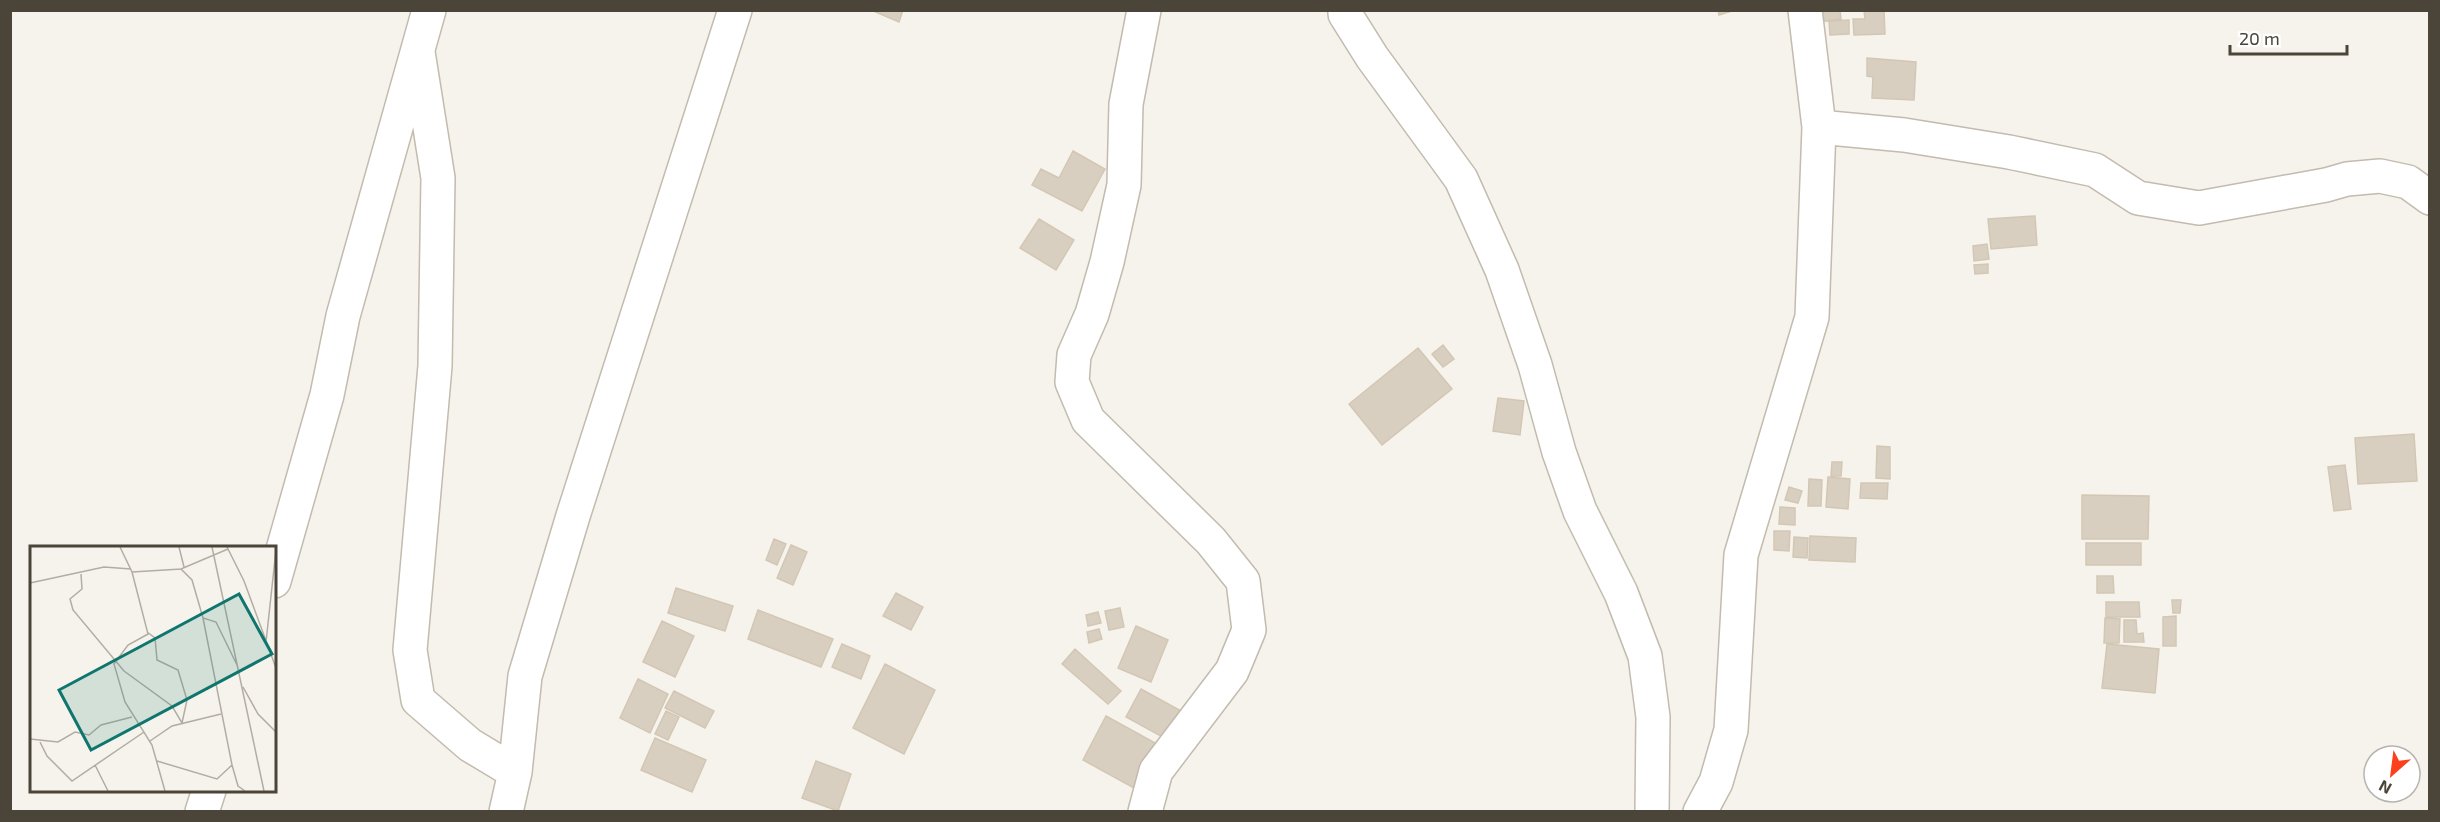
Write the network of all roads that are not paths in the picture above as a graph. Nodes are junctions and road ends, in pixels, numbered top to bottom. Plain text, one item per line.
1 (429, 10) edge
2 (735, 10) edge
3 (1144, 10) edge
4 (1345, 10) edge
5 (1805, 10) edge
6 (418, 52) junction
7 (1820, 127) junction
8 (2430, 198) edge
9 (276, 574) edge
10 (515, 772) junction
11 (208, 792) edge
12 (202, 812) edge
13 (506, 812) edge
14 (1145, 812) edge
15 (1653, 812) edge
16 (1700, 812) edge

1 - 6 street
2 - 10 street
3 - 14 street
4 - 15 street
5 - 7 street
6 - 9 street
6 - 10 street
7 - 8 street
7 - 16 street
10 - 13 street
11 - 12 street

